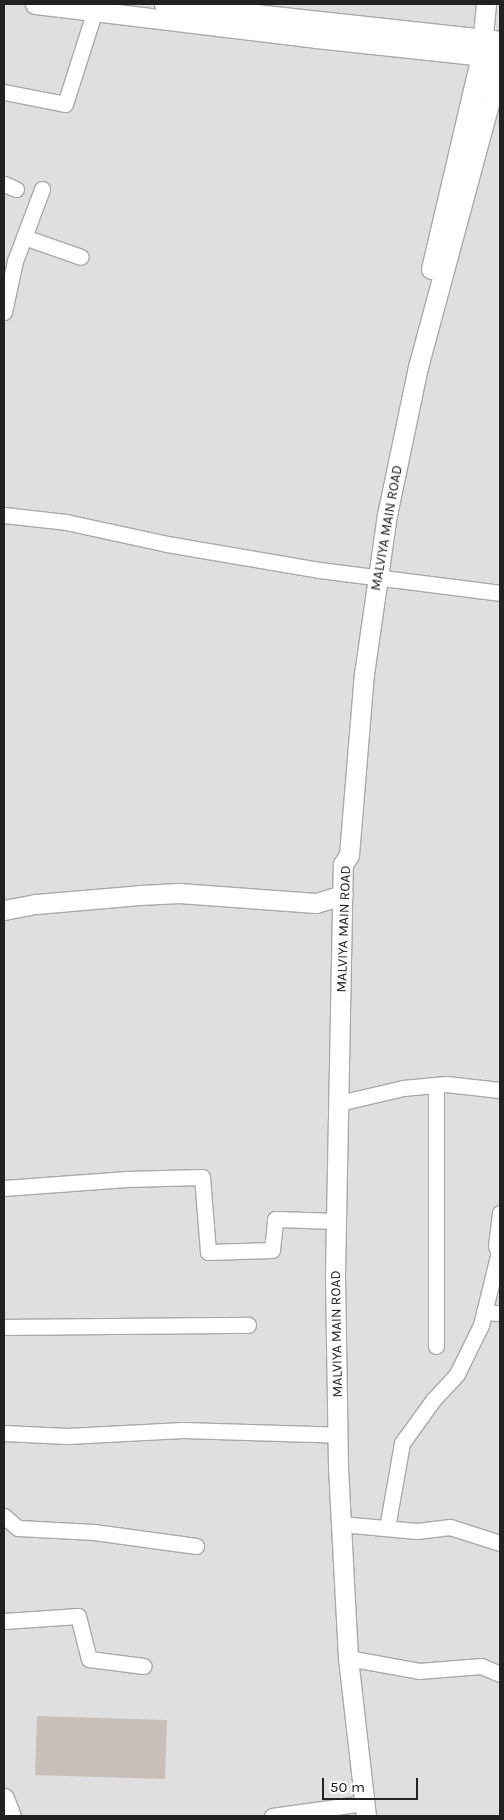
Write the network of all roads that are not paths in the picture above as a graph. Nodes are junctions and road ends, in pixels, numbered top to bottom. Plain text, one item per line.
1 (36, 4) edge
2 (164, 4) edge
3 (486, 4) edge
4 (95, 8) edge
5 (494, 50) edge
6 (4, 92) edge
7 (42, 189) dead end
8 (24, 237) junction
9 (81, 257) dead end
10 (4, 312) edge
11 (4, 515) edge
12 (372, 576) junction
13 (500, 594) edge
14 (343, 895) junction
15 (4, 910) edge
16 (436, 1085) junction
17 (500, 1090) edge
18 (339, 1103) junction
19 (4, 1188) edge
20 (500, 1213) edge
21 (338, 1221) junction
22 (499, 1256) edge
23 (484, 1312) junction
24 (500, 1313) edge
25 (248, 1325) dead end
26 (4, 1328) edge
27 (436, 1346) dead end
28 (4, 1433) edge
29 (338, 1435) junction
30 (4, 1516) edge
31 (341, 1524) junction
32 (387, 1528) junction
33 (500, 1542) edge
34 (196, 1546) dead end
35 (4, 1620) edge
36 (348, 1658) junction
37 (144, 1666) dead end
38 (500, 1674) edge
39 (4, 1798) edge
40 (365, 1810) edge
41 (8, 1816) edge
42 (272, 1816) edge

1 - 4 street
2 - 5 street
3 - 5 street
4 - 5 street
4 - 6 street
5 - 12 street, MALVIYA MAIN ROAD
7 - 8 street
8 - 9 street
8 - 10 street
11 - 12 street
12 - 13 street
12 - 14 street, MALVIYA MAIN ROAD
14 - 15 street
14 - 18 street, MALVIYA MAIN ROAD
16 - 17 street
16 - 18 street
16 - 27 street
18 - 21 street, MALVIYA MAIN ROAD
19 - 21 street
20 - 22 street
21 - 29 street, MALVIYA MAIN ROAD
22 - 23 street
23 - 24 street
23 - 32 street
25 - 26 street
28 - 29 street
29 - 31 street, MALVIYA MAIN ROAD
30 - 34 street
31 - 32 street
31 - 36 street, MALVIYA MAIN ROAD
32 - 33 street
35 - 37 street
36 - 38 street
36 - 40 street, MALVIYA MAIN ROAD
39 - 41 street
40 - 42 street

